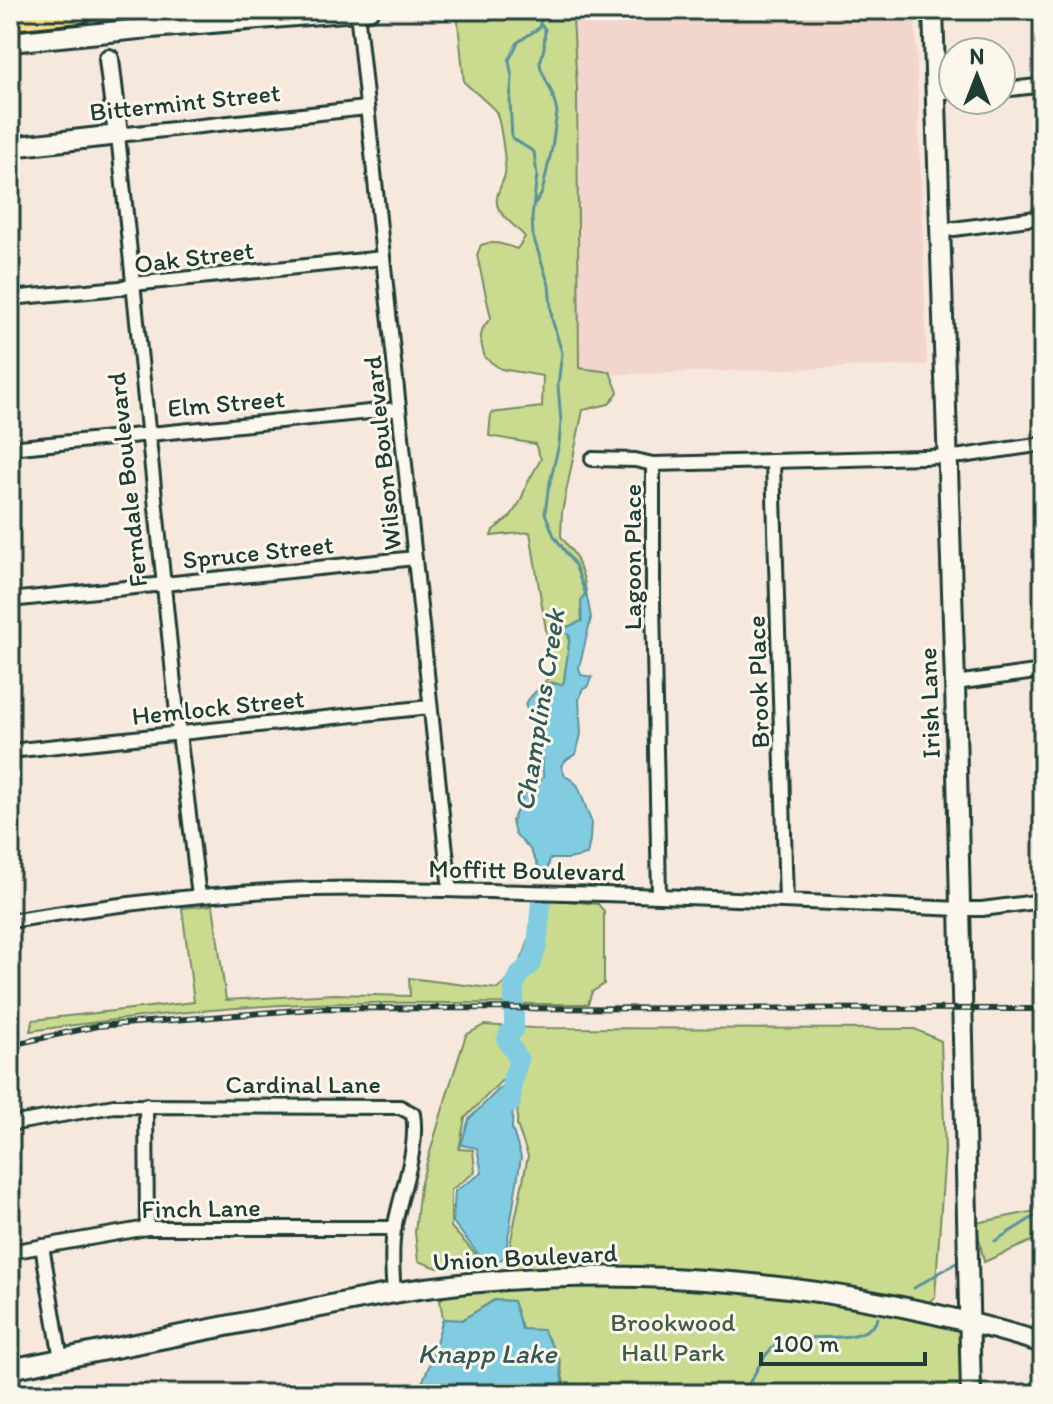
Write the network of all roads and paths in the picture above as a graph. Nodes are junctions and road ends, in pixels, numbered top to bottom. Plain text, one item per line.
1 (79, 10) edge
2 (933, 10) edge
3 (363, 11) edge
4 (10, 17) edge
5 (139, 29) junction
6 (76, 36) junction
7 (937, 39) edge
8 (10, 42) edge
9 (109, 59) junction
10 (1043, 83) edge
11 (1017, 88) edge
12 (366, 108) junction
13 (943, 116) edge
14 (118, 135) junction
15 (10, 147) edge
16 (1043, 217) edge
17 (939, 231) junction
18 (383, 258) junction
19 (133, 284) junction
20 (10, 298) edge
21 (399, 409) junction
22 (148, 432) junction
23 (1043, 444) edge
24 (10, 448) edge
25 (946, 457) junction
26 (592, 459) dead end
27 (773, 462) junction
28 (653, 464) junction
29 (415, 558) junction
30 (165, 584) junction
31 (10, 600) edge
32 (1043, 671) edge
33 (955, 683) junction
34 (430, 707) junction
35 (179, 733) junction
36 (10, 751) edge
37 (450, 890) junction
38 (659, 895) junction
39 (199, 896) junction
40 (786, 900) junction
41 (1043, 901) edge
42 (960, 909) junction
43 (10, 921) edge
44 (146, 1105) junction
45 (10, 1124) edge
46 (147, 1228) junction
47 (395, 1228) junction
48 (42, 1246) junction
49 (10, 1252) edge
50 (394, 1293) junction
51 (969, 1322) junction
52 (1043, 1343) edge
53 (61, 1359) junction
54 (10, 1369) edge
55 (971, 1394) edge

1 - 4 highway
2 - 7 street, Irish Lane
3 - 5 street
3 - 12 street, Wilson Boulevard
5 - 6 street
5 - 9 street
6 - 8 street
6 - 9 street
9 - 14 street, Ferndale Boulevard
10 - 11 street
12 - 14 street, Bittermint Street
12 - 18 street, Wilson Boulevard
13 - 17 street, Irish Lane
14 - 15 street, Bittermint Street
14 - 19 street, Ferndale Boulevard
16 - 17 street
17 - 25 street, Irish Lane
18 - 19 street, Oak Street
18 - 21 street, Wilson Boulevard
19 - 20 street, Oak Street
19 - 22 street, Ferndale Boulevard
21 - 22 street, Elm Street
21 - 29 street, Wilson Boulevard
22 - 24 street, Elm Street
22 - 30 street, Ferndale Boulevard
23 - 25 street, Lagoon Place
25 - 27 street, Lagoon Place
25 - 33 street, Irish Lane
26 - 28 street
27 - 28 street, Lagoon Place
27 - 40 street, Brook Place
28 - 38 street, Lagoon Place
29 - 30 street, Spruce Street
29 - 34 street, Wilson Boulevard
30 - 31 street, Spruce Street
30 - 35 street, Ferndale Boulevard
32 - 33 street
33 - 42 street, Irish Lane
34 - 35 street, Hemlock Street
34 - 37 street, Wilson Boulevard
35 - 36 street, Hemlock Street
35 - 39 street, Ferndale Boulevard
37 - 38 street, Moffitt Boulevard
37 - 39 street, Moffitt Boulevard
38 - 40 street, Moffitt Boulevard
39 - 43 street, Moffitt Boulevard
40 - 42 street, Moffitt Boulevard
41 - 42 street, Moffitt Boulevard
42 - 51 street, Irish Lane
44 - 45 street, Cardinal Lane
44 - 46 street
44 - 47 street, Cardinal Lane
46 - 47 street, Finch Lane
46 - 48 street, Finch Lane
47 - 50 street, Cardinal Lane
48 - 49 street, Finch Lane
48 - 53 street
50 - 51 street, Union Boulevard
50 - 53 street, Union Boulevard
51 - 52 street, Union Boulevard
51 - 55 street, Irish Lane
53 - 54 street, Union Boulevard

